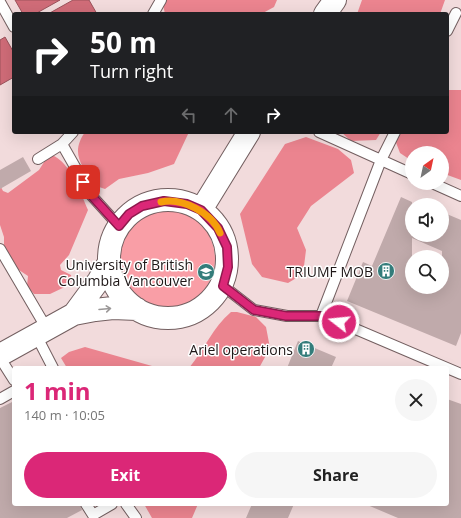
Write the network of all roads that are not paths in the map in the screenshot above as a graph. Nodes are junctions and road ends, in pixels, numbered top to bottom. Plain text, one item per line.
1 (161, 0) edge
2 (334, 0) edge
3 (0, 2) edge
4 (154, 12) edge
5 (327, 12) edge
6 (456, 13) dead end
7 (12, 23) edge
8 (449, 27) edge
9 (71, 134) edge
10 (248, 134) edge
11 (323, 134) edge
12 (394, 134) edge
13 (62, 144) junction
14 (38, 159) dead end
15 (381, 160) junction
16 (405, 171) edge
17 (448, 190) edge
18 (461, 196) edge
19 (201, 210) junction
20 (119, 226) junction
21 (0, 249) edge
22 (108, 264) junction
23 (223, 286) junction
24 (137, 309) junction
25 (74, 314) junction
26 (321, 316) junction
27 (41, 332) junction
28 (0, 356) edge
29 (52, 366) edge
30 (442, 366) edge
31 (449, 369) edge
32 (461, 374) edge
33 (12, 377) edge
34 (12, 392) edge
35 (0, 399) edge
36 (87, 506) edge
37 (109, 506) edge
38 (127, 506) edge
39 (93, 517) edge
40 (136, 518) edge

1 - 4 lane
2 - 5 street
3 - 7 lane
6 - 8 lane
9 - 13 lane
10 - 19 street
11 - 15 lane
12 - 15 lane
13 - 14 lane
13 - 20 lane
15 - 16 lane
15 - 26 lane
17 - 18 lane
19 - 20 street
19 - 23 street
20 - 22 street
21 - 27 lane
22 - 24 street
22 - 25 street
23 - 24 street
23 - 26 lane
25 -> 24 street
25 - 27 street
26 - 30 lane
27 - 28 street
27 - 29 lane
28 - 33 lane
31 - 32 lane
34 - 35 lane
36 - 39 lane
37 - 39 lane
38 - 40 lane

